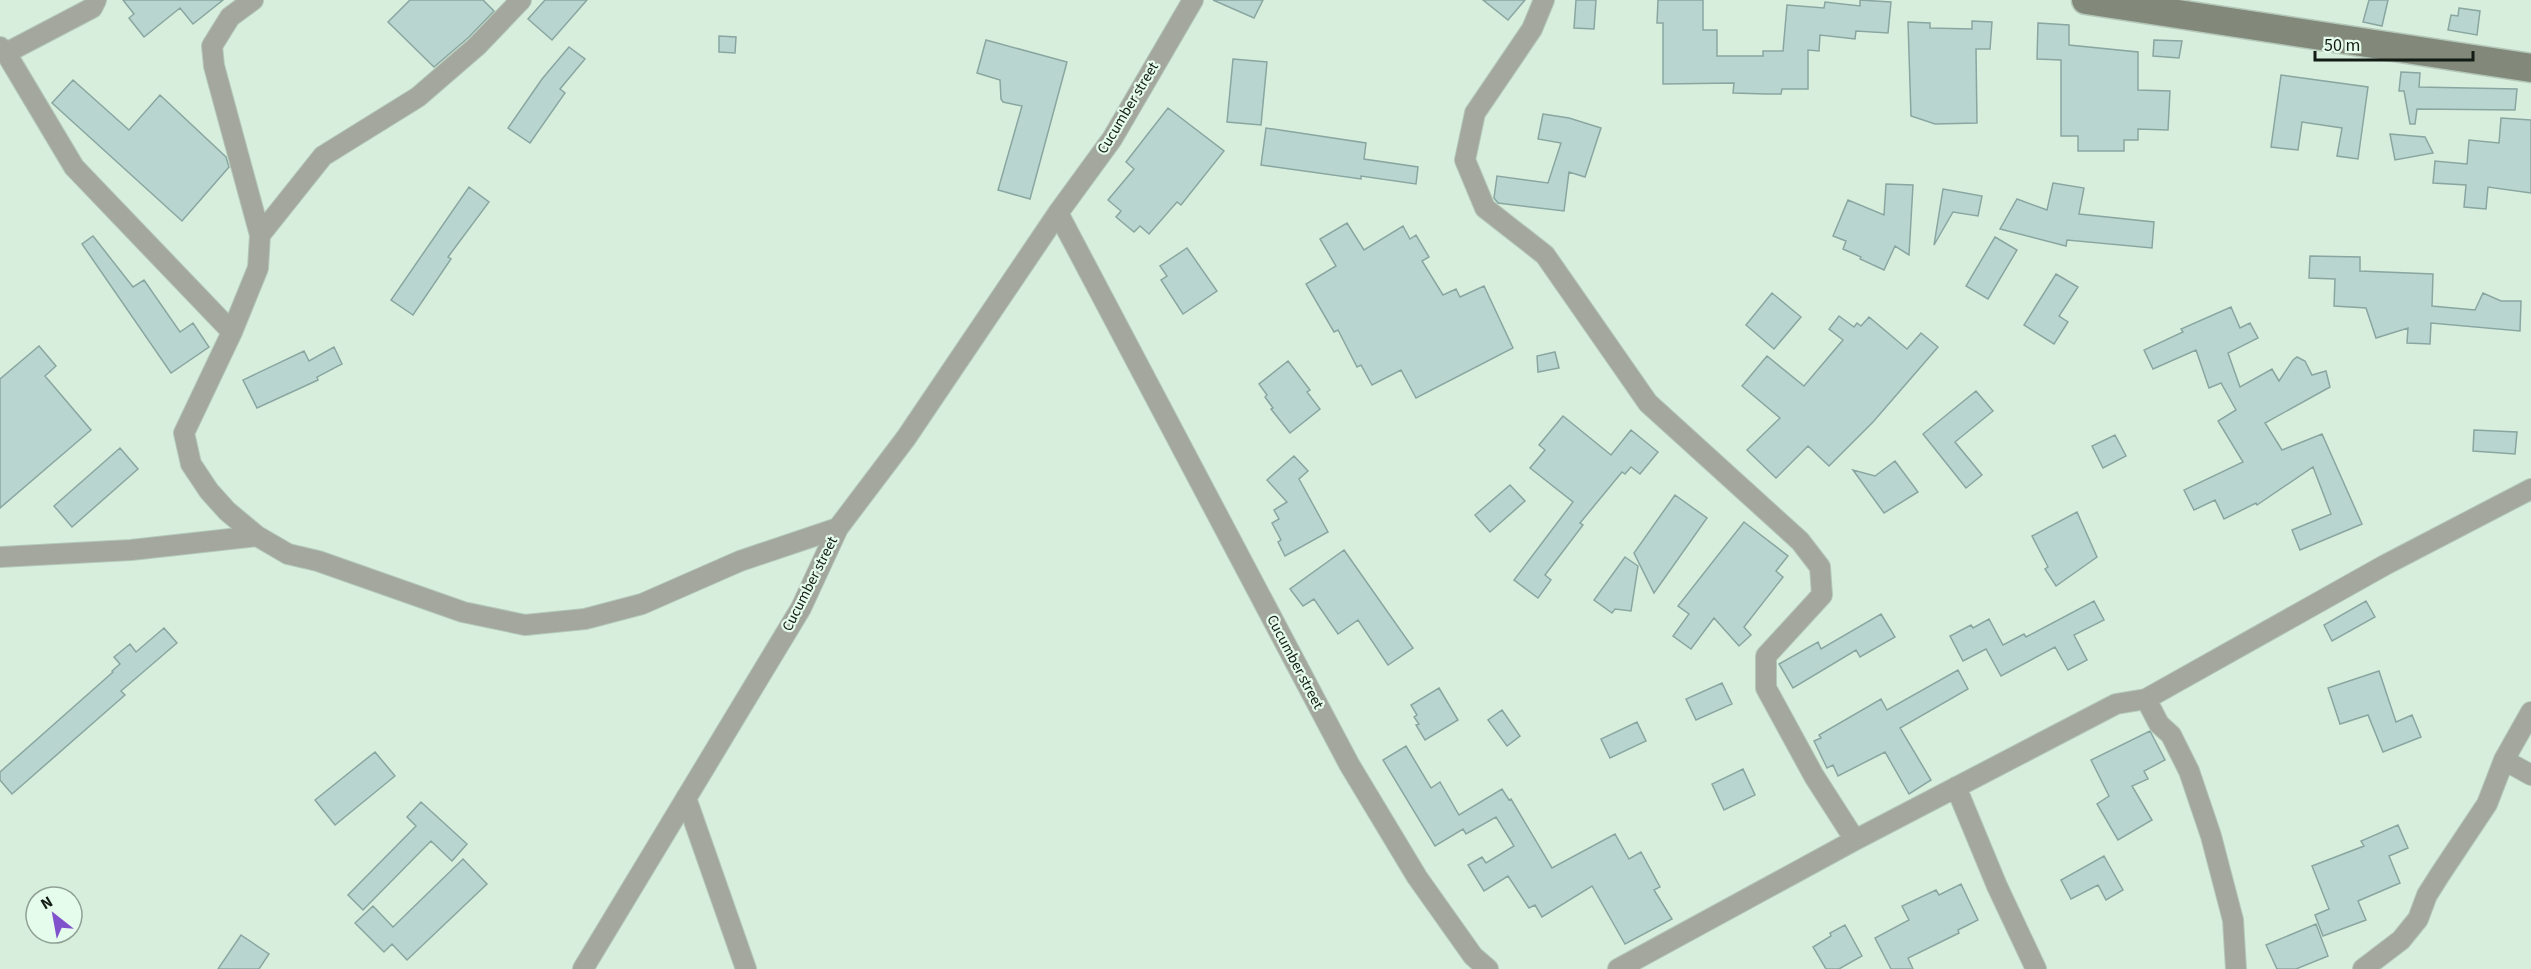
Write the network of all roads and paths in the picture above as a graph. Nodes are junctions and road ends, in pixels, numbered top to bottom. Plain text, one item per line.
1 (96, 0) edge
2 (253, 0) edge
3 (520, 0) edge
4 (1193, 0) edge
5 (1544, 0) edge
6 (2096, 1) edge
7 (233, 9) edge
8 (3, 50) edge
9 (2531, 68) edge
10 (1058, 213) junction
11 (260, 235) junction
12 (232, 332) junction
13 (2531, 489) edge
14 (838, 528) junction
15 (257, 536) junction
16 (0, 556) edge
17 (2146, 699) junction
18 (2531, 712) edge
19 (2504, 760) junction
20 (2531, 775) edge
21 (1956, 787) junction
22 (686, 798) junction
23 (1855, 840) junction
24 (584, 968) edge
25 (746, 969) edge
26 (1488, 969) edge
27 (1618, 969) edge
28 (2036, 969) edge
29 (2236, 969) edge
30 (2363, 969) edge

1 - 8 street
2 - 7 street
3 - 11 street
4 - 10 street, Cucumber street
5 - 23 street
6 - 9 main road
7 - 11 street
8 - 12 street
10 - 14 street, Cucumber street
10 - 26 street, Cucumber street
11 - 12 street
12 - 15 street
13 - 17 street
14 - 15 street
14 - 22 street, Cucumber street
15 - 16 street
17 - 21 street
17 - 29 street
18 - 19 street
19 - 20 street
19 - 30 street
21 - 23 street
21 - 28 street
22 - 24 street, Cucumber street
22 - 25 street
23 - 27 street

